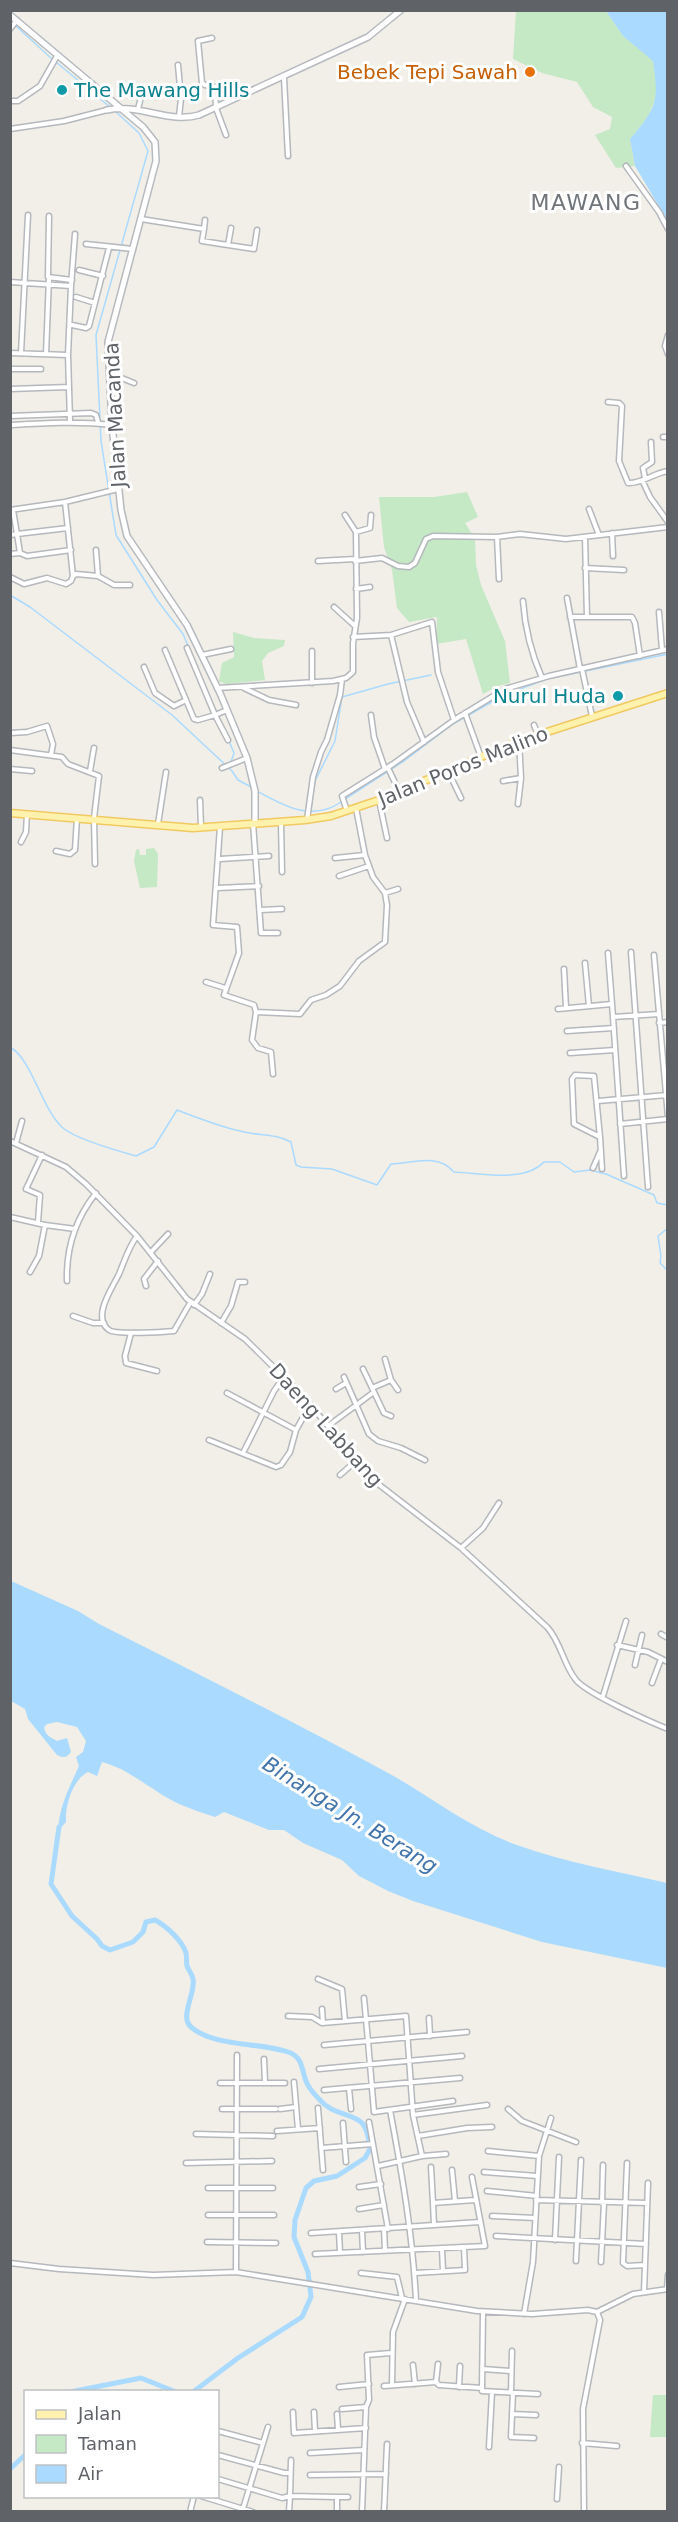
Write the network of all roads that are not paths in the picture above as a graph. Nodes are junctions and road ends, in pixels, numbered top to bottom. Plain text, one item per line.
1 (400, 10) edge
2 (10, 15) edge
3 (14, 24) edge
4 (212, 38) dead end
5 (55, 58) junction
6 (178, 65) dead end
7 (284, 78) junction
8 (142, 93) dead end
9 (10, 101) edge
10 (117, 108) junction
11 (216, 108) junction
12 (138, 109) junction
13 (107, 110) joint
14 (178, 117) junction
15 (10, 129) edge
16 (226, 135) dead end
17 (288, 156) dead end
18 (626, 166) dead end
19 (28, 215) dead end
20 (49, 216) dead end
21 (141, 219) junction
22 (205, 220) dead end
23 (231, 228) dead end
24 (204, 229) junction
25 (668, 229) edge
26 (257, 230) dead end
27 (75, 234) dead end
28 (86, 244) dead end
29 (228, 245) junction
30 (109, 248) junction
31 (132, 249) junction
32 (79, 270) dead end
33 (103, 276) junction
34 (49, 278) junction
35 (10, 282) edge
36 (26, 282) junction
37 (71, 283) junction
38 (49, 284) junction
39 (76, 297) dead end
40 (95, 303) junction
41 (72, 325) dead end
42 (668, 334) edge
43 (10, 353) edge
44 (21, 353) junction
45 (46, 354) junction
46 (668, 354) edge
47 (68, 355) junction
48 (10, 369) edge
49 (41, 369) dead end
50 (108, 372) junction
51 (134, 383) dead end
52 (68, 387) junction
53 (10, 389) edge
54 (608, 402) dead end
55 (69, 414) junction
56 (10, 416) edge
57 (70, 421) junction
58 (98, 422) junction
59 (108, 424) junction
60 (10, 425) edge
61 (651, 442) dead end
62 (668, 471) edge
63 (644, 479) junction
64 (116, 489) junction
65 (65, 502) junction
66 (589, 508) dead end
67 (12, 510) edge
68 (345, 515) dead end
69 (371, 515) dead end
70 (668, 522) edge
71 (68, 528) junction
72 (668, 528) edge
73 (356, 532) junction
74 (612, 533) junction
75 (17, 534) junction
76 (10, 535) edge
77 (599, 535) junction
78 (497, 537) junction
79 (585, 537) junction
80 (71, 550) junction
81 (96, 550) dead end
82 (20, 553) junction
83 (10, 554) edge
84 (613, 556) dead end
85 (355, 560) junction
86 (318, 561) dead end
87 (585, 568) junction
88 (624, 570) dead end
89 (73, 576) junction
90 (98, 576) junction
91 (10, 577) edge
92 (499, 579) dead end
93 (130, 585) dead end
94 (370, 587) dead end
95 (356, 589) junction
96 (567, 598) dead end
97 (523, 602) dead end
98 (334, 607) dead end
99 (659, 612) dead end
100 (570, 617) junction
101 (587, 617) junction
102 (356, 626) junction
103 (391, 635) junction
104 (353, 637) junction
105 (187, 648) dead end
106 (231, 649) dead end
107 (165, 650) dead end
108 (665, 650) edge
109 (312, 651) dead end
110 (202, 655) junction
111 (640, 656) junction
112 (144, 667) dead end
113 (581, 669) junction
114 (542, 678) junction
115 (342, 679) junction
116 (312, 683) junction
117 (243, 687) junction
118 (218, 688) junction
119 (668, 693) edge
120 (186, 700) junction
121 (296, 705) dead end
122 (227, 710) junction
123 (466, 714) junction
124 (215, 715) junction
125 (371, 715) dead end
126 (592, 716) junction
127 (454, 720) junction
128 (534, 724) dead end
129 (10, 733) edge
130 (538, 735) junction
131 (228, 740) dead end
132 (519, 741) junction
133 (424, 742) junction
134 (94, 748) dead end
135 (10, 750) edge
136 (51, 755) junction
137 (481, 757) junction
138 (247, 758) junction
139 (224, 767) dead end
140 (387, 768) junction
141 (10, 769) edge
142 (32, 771) dead end
143 (90, 771) junction
144 (448, 771) junction
145 (166, 772) dead end
146 (521, 778) junction
147 (503, 781) dead end
148 (399, 791) junction
149 (461, 798) dead end
150 (200, 800) dead end
151 (379, 800) junction
152 (518, 804) dead end
153 (346, 808) junction
154 (356, 808) junction
155 (10, 813) edge
156 (27, 813) junction
157 (308, 814) junction
158 (77, 817) junction
159 (94, 818) junction
160 (281, 821) junction
161 (254, 823) junction
162 (158, 824) junction
163 (220, 826) junction
164 (201, 827) junction
165 (387, 838) dead end
166 (21, 842) dead end
167 (56, 851) dead end
168 (365, 855) junction
169 (269, 856) dead end
170 (256, 857) junction
171 (335, 858) dead end
172 (220, 860) dead end
173 (95, 864) dead end
174 (369, 866) junction
175 (282, 872) dead end
176 (339, 876) dead end
177 (259, 886) junction
178 (218, 888) dead end
179 (398, 889) dead end
180 (385, 893) junction
181 (282, 909) dead end
182 (260, 910) junction
183 (278, 933) dead end
184 (631, 952) dead end
185 (608, 953) dead end
186 (654, 955) dead end
187 (585, 963) dead end
188 (564, 969) dead end
189 (206, 982) dead end
190 (225, 988) junction
191 (612, 1004) junction
192 (589, 1006) junction
193 (566, 1008) junction
194 (558, 1009) dead end
195 (256, 1012) junction
196 (659, 1014) junction
197 (636, 1016) junction
198 (613, 1017) junction
199 (668, 1022) edge
200 (659, 1023) junction
201 (614, 1028) junction
202 (567, 1031) dead end
203 (668, 1048) edge
204 (662, 1049) junction
205 (615, 1050) junction
206 (570, 1053) dead end
207 (665, 1071) edge
208 (273, 1074) dead end
209 (666, 1095) edge
210 (642, 1097) junction
211 (619, 1098) junction
212 (598, 1101) junction
213 (668, 1118) edge
214 (643, 1120) junction
215 (22, 1121) dead end
216 (621, 1124) junction
217 (600, 1137) junction
218 (13, 1142) edge
219 (601, 1149) junction
220 (42, 1155) junction
221 (593, 1168) dead end
222 (602, 1169) dead end
223 (624, 1176) dead end
224 (648, 1187) dead end
225 (96, 1193) junction
226 (10, 1217) edge
227 (38, 1222) junction
228 (45, 1225) junction
229 (75, 1229) junction
230 (168, 1234) dead end
231 (137, 1236) junction
232 (151, 1252) junction
233 (158, 1261) junction
234 (30, 1272) dead end
235 (210, 1274) dead end
236 (67, 1281) dead end
237 (245, 1282) dead end
238 (146, 1286) dead end
239 (192, 1304) junction
240 (73, 1316) dead end
241 (104, 1323) junction
242 (220, 1323) junction
243 (131, 1333) junction
244 (385, 1359) dead end
245 (363, 1369) dead end
246 (157, 1371) dead end
247 (284, 1377) junction
248 (344, 1377) dead end
249 (391, 1380) junction
250 (346, 1383) junction
251 (336, 1389) dead end
252 (373, 1390) junction
253 (398, 1390) dead end
254 (227, 1393) dead end
255 (356, 1404) junction
256 (310, 1405) junction
257 (263, 1414) junction
258 (391, 1416) dead end
259 (328, 1426) junction
260 (296, 1430) junction
261 (209, 1440) dead end
262 (243, 1453) junction
263 (357, 1460) junction
264 (426, 1460) dead end
265 (340, 1475) dead end
266 (499, 1503) dead end
267 (461, 1548) junction
268 (626, 1621) dead end
269 (661, 1634) dead end
270 (642, 1635) dead end
271 (668, 1638) edge
272 (617, 1645) junction
273 (639, 1650) junction
274 (661, 1658) junction
275 (668, 1662) edge
276 (635, 1665) dead end
277 (652, 1683) dead end
278 (603, 1696) junction
279 (668, 1729) edge
280 (318, 1979) dead end
281 (364, 1998) dead end
282 (322, 2009) dead end
283 (288, 2016) dead end
284 (429, 2018) dead end
285 (366, 2019) junction
286 (345, 2021) junction
287 (323, 2023) junction
288 (467, 2032) dead end
289 (430, 2036) junction
290 (408, 2037) junction
291 (368, 2041) junction
292 (324, 2045) dead end
293 (237, 2055) dead end
294 (462, 2056) dead end
295 (264, 2059) dead end
296 (410, 2061) junction
297 (370, 2064) junction
298 (319, 2069) dead end
299 (460, 2078) dead end
300 (265, 2082) junction
301 (294, 2082) dead end
302 (219, 2083) dead end
303 (237, 2083) junction
304 (285, 2083) dead end
305 (411, 2083) junction
306 (372, 2086) junction
307 (350, 2088) junction
308 (324, 2090) dead end
309 (453, 2101) dead end
310 (487, 2105) dead end
311 (296, 2107) junction
312 (318, 2108) dead end
313 (222, 2109) dead end
314 (236, 2109) junction
315 (351, 2109) dead end
316 (508, 2109) dead end
317 (413, 2111) junction
318 (390, 2113) junction
319 (551, 2118) dead end
320 (369, 2122) dead end
321 (343, 2123) dead end
322 (492, 2127) dead end
323 (320, 2128) junction
324 (298, 2129) junction
325 (277, 2131) dead end
326 (547, 2132) junction
327 (196, 2134) dead end
328 (236, 2136) junction
329 (273, 2136) dead end
330 (418, 2136) junction
331 (576, 2142) dead end
332 (370, 2144) junction
333 (345, 2146) junction
334 (321, 2148) junction
335 (488, 2151) dead end
336 (446, 2154) dead end
337 (422, 2156) junction
338 (539, 2156) junction
339 (559, 2157) dead end
340 (581, 2160) dead end
341 (272, 2161) dead end
342 (401, 2161) junction
343 (237, 2162) junction
344 (346, 2162) dead end
345 (186, 2163) dead end
346 (627, 2163) dead end
347 (603, 2165) dead end
348 (378, 2166) junction
349 (431, 2167) dead end
350 (322, 2170) dead end
351 (452, 2170) dead end
352 (484, 2172) dead end
353 (537, 2176) junction
354 (472, 2177) dead end
355 (648, 2183) dead end
356 (381, 2184) junction
357 (358, 2187) dead end
358 (208, 2188) dead end
359 (237, 2188) junction
360 (273, 2188) dead end
361 (487, 2191) dead end
362 (536, 2198) junction
363 (475, 2200) junction
364 (455, 2201) junction
365 (558, 2201) junction
366 (580, 2202) junction
367 (625, 2202) junction
368 (433, 2203) junction
369 (603, 2203) junction
370 (647, 2203) junction
371 (384, 2205) junction
372 (359, 2209) dead end
373 (208, 2215) dead end
374 (236, 2215) junction
375 (274, 2215) dead end
376 (492, 2216) dead end
377 (535, 2218) junction
378 (480, 2222) junction
379 (434, 2224) junction
380 (411, 2227) junction
381 (386, 2229) junction
382 (362, 2230) junction
383 (339, 2232) junction
384 (311, 2233) dead end
385 (495, 2236) dead end
386 (535, 2239) junction
387 (555, 2241) junction
388 (578, 2241) junction
389 (207, 2242) dead end
390 (237, 2242) junction
391 (276, 2242) dead end
392 (602, 2243) junction
393 (624, 2244) junction
394 (646, 2244) junction
395 (464, 2247) junction
396 (442, 2249) junction
397 (385, 2250) junction
398 (413, 2250) junction
399 (363, 2252) junction
400 (340, 2253) junction
401 (315, 2254) dead end
402 (576, 2261) dead end
403 (601, 2262) dead end
404 (10, 2263) edge
405 (645, 2265) junction
406 (443, 2271) junction
407 (236, 2272) junction
408 (362, 2273) dead end
409 (415, 2273) junction
410 (668, 2275) edge
411 (667, 2289) edge
412 (644, 2292) junction
413 (403, 2299) junction
414 (416, 2301) junction
415 (483, 2312) junction
416 (597, 2312) junction
417 (524, 2314) junction
418 (512, 2351) dead end
419 (391, 2353) junction
420 (438, 2364) dead end
421 (413, 2365) dead end
422 (460, 2366) dead end
423 (483, 2369) junction
424 (512, 2371) junction
425 (436, 2382) junction
426 (369, 2384) junction
427 (415, 2384) junction
428 (392, 2385) junction
429 (384, 2386) dead end
430 (339, 2387) dead end
431 (459, 2387) junction
432 (482, 2388) junction
433 (492, 2392) junction
434 (512, 2392) junction
435 (538, 2394) dead end
436 (366, 2407) junction
437 (342, 2409) dead end
438 (293, 2412) dead end
439 (314, 2412) dead end
440 (337, 2414) dead end
441 (512, 2414) junction
442 (536, 2415) dead end
443 (268, 2427) dead end
444 (366, 2428) junction
445 (338, 2430) junction
446 (219, 2431) edge
447 (315, 2431) junction
448 (534, 2438) dead end
449 (263, 2443) junction
450 (582, 2443) junction
451 (387, 2444) dead end
452 (617, 2446) dead end
453 (489, 2447) dead end
454 (364, 2450) junction
455 (310, 2453) dead end
456 (219, 2455) edge
457 (291, 2460) dead end
458 (256, 2465) junction
459 (559, 2467) dead end
460 (290, 2473) junction
461 (363, 2473) junction
462 (386, 2474) junction
463 (310, 2475) dead end
464 (219, 2479) edge
465 (249, 2488) junction
466 (290, 2496) junction
467 (337, 2497) junction
468 (348, 2497) dead end
469 (207, 2498) edge
470 (557, 2499) dead end
471 (242, 2510) edge
472 (253, 2511) edge
473 (289, 2511) edge
474 (337, 2511) edge
475 (362, 2511) edge
476 (384, 2511) edge
477 (584, 2511) edge

1 - 7 street
2 - 3 street, Jalan Macanda
3 - 5 street, Jalan Macanda
4 - 11 street
5 - 9 street
5 - 10 street, Jalan Macanda
6 - 14 street
7 - 11 street
7 - 17 street
8 - 12 street
10 - 12 street
10 - 13 street
10 - 21 street, Jalan Macanda
11 - 14 street
11 - 16 street
12 - 14 street
13 - 15 street
18 - 25 street
19 - 36 street
20 - 34 street
21 - 24 street
21 - 31 street, Jalan Macanda
22 - 24 street
23 - 29 street
24 - 29 street
26 - 29 street
27 - 37 street
28 - 30 street
30 - 31 street
30 - 33 street
31 - 50 street, Jalan Macanda
32 - 33 street
33 - 40 street
34 - 37 street
34 - 38 street
35 - 36 street
36 - 38 street
36 - 44 street
37 - 38 street
37 - 47 street
38 - 45 street
39 - 40 street
40 - 41 street
42 - 46 street
43 - 44 street
44 - 45 street
45 - 47 street
47 - 52 street
48 - 49 street
50 - 51 street
50 - 59 street, Jalan Macanda
52 - 53 street
52 - 55 street
54 - 63 street
55 - 56 street
55 - 57 street
55 - 58 street
57 - 58 street
57 - 60 street
58 - 59 street
59 - 64 street, Jalan Macanda
61 - 63 street
62 - 63 street
63 - 70 street
64 - 65 street
64 - 110 street, Jalan Macanda
65 - 67 street
65 - 71 street
66 - 77 street
67 - 75 street
68 - 73 street
69 - 73 street
71 - 75 street
71 - 80 street
72 - 74 street
73 - 85 street
74 - 77 street
74 - 84 street
75 - 76 street
75 - 82 street
77 - 79 street
78 - 79 street
78 - 85 street
78 - 92 street
79 - 87 street
80 - 82 street
80 - 89 street
81 - 90 street
82 - 83 street
85 - 86 street
85 - 95 street
87 - 88 street
87 - 101 street
89 - 90 street
89 - 91 street
90 - 93 street
94 - 95 street
95 - 102 street
96 - 100 street
97 - 114 street
98 - 102 street
99 - 108 street
100 - 101 street
100 - 113 street
101 - 111 street
102 - 104 street
103 - 104 street
103 - 127 street
103 - 133 street
104 - 115 street
105 - 124 street
106 - 110 street
107 - 120 street
108 - 111 street
109 - 116 street
110 - 118 street, Jalan Macanda
111 - 113 street
112 - 120 street
113 - 114 street
113 - 126 street
114 - 123 street
115 - 116 street
115 - 157 street
116 - 117 street
117 - 118 street
117 - 121 street
118 - 122 street, Jalan Macanda
119 - 126 main road, Jalan Poros Malino
120 - 124 street
122 - 124 street
122 - 138 street, Jalan Macanda
123 - 127 street
123 - 137 street
124 - 131 street
125 - 140 street
126 - 130 main road, Jalan Poros Malino
127 - 133 street
128 - 130 street
129 - 136 street
130 - 132 main road, Jalan Poros Malino
132 - 137 main road, Jalan Poros Malino
132 - 146 street
133 - 140 street
134 - 143 street
135 - 136 street
136 - 143 street
137 - 144 main road, Jalan Poros Malino
138 - 139 street
138 - 161 street, Jalan Macanda
140 - 148 street
140 - 153 street
141 - 142 street
143 - 159 street
144 - 148 main road, Jalan Poros Malino
144 - 149 street
145 - 162 street
146 - 147 street
146 - 152 street
148 - 151 main road, Jalan Poros Malino
150 - 164 street
151 - 154 main road, Jalan Poros Malino
151 - 165 street
153 - 154 main road, Jalan Poros Malino
153 - 157 main road, Jalan Poros Malino
154 - 168 street
155 - 156 main road, Jalan Poros Malino
156 - 158 main road, Jalan Poros Malino
156 - 166 street
157 - 160 main road, Jalan Poros Malino
158 - 159 main road, Jalan Poros Malino
158 - 167 street
159 - 162 main road, Jalan Poros Malino
159 - 173 street
160 - 161 main road, Jalan Poros Malino
160 - 175 street
161 - 163 main road, Jalan Poros Malino
161 - 170 street
162 - 164 main road, Jalan Poros Malino
163 - 164 main road, Jalan Poros Malino
163 - 190 street
168 - 171 street
168 - 174 street
169 - 170 street
170 - 172 street
170 - 177 street
174 - 176 street
174 - 180 street
177 - 178 street
177 - 182 street
179 - 180 street
180 - 195 street
181 - 182 street
182 - 183 street
184 - 197 street
185 - 191 street
186 - 196 street
187 - 192 street
188 - 193 street
189 - 190 street
190 - 195 street
191 - 192 street
191 - 198 street
192 - 193 street
193 - 194 street
195 - 208 street
196 - 197 street
196 - 200 street
197 - 198 street
197 - 210 street
198 - 201 street
199 - 200 street
200 - 204 street
201 - 202 street
201 - 205 street
203 - 204 street
204 - 207 street
205 - 206 street
205 - 211 street
207 - 209 street
209 - 210 street
209 - 213 street
210 - 211 street
210 - 214 street
211 - 212 street
211 - 216 street
212 - 217 street
212 - 217 street
213 - 214 street
214 - 216 street
214 - 224 street
215 - 218 street
216 - 223 street
217 - 219 street
218 - 220 street, Daeng Labbang
219 - 221 street
219 - 222 street
220 - 225 street, Daeng Labbang
220 - 227 street
225 - 229 street
225 - 231 street, Daeng Labbang
226 - 227 street
227 - 228 street
228 - 229 street
228 - 234 street
229 - 236 street
230 - 232 street
231 - 232 street, Daeng Labbang
231 - 241 street
232 - 233 street, Daeng Labbang
233 - 238 street
233 - 239 street, Daeng Labbang
235 - 239 street
237 - 242 street
239 - 242 street, Daeng Labbang
239 - 243 street
240 - 241 street
241 - 243 street
242 - 247 street, Daeng Labbang
243 - 246 street
244 - 249 street
245 - 252 street
247 - 256 street, Daeng Labbang
247 - 257 street
248 - 250 street
249 - 252 street
249 - 253 street
250 - 251 street
250 - 255 street
252 - 255 street
252 - 258 street
254 - 257 street
255 - 259 street
255 - 264 street
256 - 259 street, Daeng Labbang
256 - 260 street
257 - 260 street
257 - 262 street
259 - 263 street, Daeng Labbang
260 - 262 street
261 - 262 street
263 - 265 street
263 - 267 street, Daeng Labbang
266 - 267 street
267 - 278 street, Daeng Labbang
268 - 272 street
269 - 271 street
270 - 273 street
272 - 273 street
272 - 278 street
273 - 274 street
273 - 276 street
274 - 275 street
274 - 277 street
278 - 279 street, Daeng Labbang
280 - 286 street
281 - 285 street
282 - 287 street
283 - 287 street
284 - 289 street
285 - 286 street
285 - 290 street
285 - 291 street
286 - 287 street
288 - 289 street
289 - 290 street
290 - 291 street
290 - 296 street
291 - 292 street
291 - 297 street
293 - 303 street
294 - 296 street
295 - 300 street
296 - 297 street
296 - 305 street
297 - 298 street
297 - 306 street
299 - 305 street
300 - 303 street
300 - 304 street
301 - 311 street
302 - 303 street
303 - 314 street
305 - 306 street
305 - 317 street
306 - 307 street
306 - 318 street
307 - 308 street
307 - 315 street
309 - 317 street
310 - 317 street
311 - 314 street
311 - 324 street
312 - 323 street
313 - 314 street
314 - 328 street
316 - 326 street
317 - 318 street
317 - 330 street
318 - 342 street
319 - 326 street
320 - 332 street
321 - 333 street
322 - 330 street
323 - 324 street
323 - 334 street
324 - 325 street
326 - 331 street
326 - 338 street
327 - 328 street
328 - 329 street
328 - 343 street
330 - 337 street
332 - 333 street
332 - 348 street
333 - 334 street
333 - 344 street
334 - 350 street
335 - 338 street
336 - 337 street
337 - 342 street
338 - 353 street
339 - 365 street
340 - 366 street
341 - 343 street
342 - 348 street
342 - 380 street
343 - 345 street
343 - 359 street
346 - 367 street
347 - 369 street
348 - 356 street
349 - 368 street
351 - 364 street
352 - 353 street
353 - 362 street
354 - 363 street
355 - 370 street
356 - 357 street
356 - 371 street
358 - 359 street
359 - 360 street
359 - 374 street
361 - 362 street
362 - 365 street
362 - 377 street
363 - 364 street
363 - 378 street
364 - 368 street
365 - 366 street
365 - 387 street
366 - 369 street
366 - 388 street
367 - 369 street
367 - 370 street
367 - 393 street
368 - 379 street
369 - 392 street
370 - 394 street
371 - 372 street
371 - 381 street
373 - 374 street
374 - 375 street
374 - 390 street
376 - 377 street
377 - 386 street
378 - 379 street
378 - 395 street
379 - 380 street
380 - 381 street
380 - 398 street
381 - 382 street
381 - 397 street
382 - 383 street
382 - 399 street
383 - 384 street
383 - 400 street
385 - 386 street
386 - 387 street
386 - 417 street
387 - 388 street
388 - 392 street
388 - 402 street
389 - 390 street
390 - 391 street
390 - 407 street
392 - 393 street
392 - 403 street
393 - 394 street
393 - 405 street
394 - 405 street
395 - 396 street
395 - 406 street
396 - 398 street
396 - 406 street
397 - 398 street
397 - 399 street
398 - 409 street
399 - 400 street
400 - 401 street
404 - 407 street
405 - 412 street
406 - 409 street
407 - 413 street
408 - 413 street
409 - 414 street
410 - 411 street
411 - 412 street
412 - 416 street
413 - 414 street
413 - 419 street
414 - 415 street
415 - 417 street
415 - 423 street
416 - 417 street
416 - 450 street
418 - 424 street
419 - 426 street
419 - 428 street
420 - 425 street
421 - 427 street
422 - 431 street
423 - 424 street
423 - 432 street
424 - 434 street
425 - 427 street
425 - 431 street
426 - 430 street
426 - 436 street
427 - 428 street
428 - 429 street
431 - 432 street
432 - 433 street
433 - 434 street
433 - 453 street
434 - 435 street
434 - 441 street
436 - 437 street
436 - 444 street
438 - 447 street
439 - 447 street
440 - 445 street
441 - 442 street
441 - 448 street
443 - 449 street
444 - 445 street
444 - 454 street
445 - 447 street
446 - 449 street
449 - 458 street
450 - 452 street
450 - 477 street
451 - 462 street
454 - 455 street
454 - 461 street
456 - 458 street
457 - 460 street
458 - 460 street
458 - 465 street
459 - 470 street
460 - 466 street
461 - 462 street
461 - 463 street
461 - 475 street
462 - 476 street
464 - 465 street
465 - 466 street
465 - 471 street
466 - 467 street
466 - 473 street
467 - 468 street
467 - 474 street
469 - 471 street
471 - 472 street

